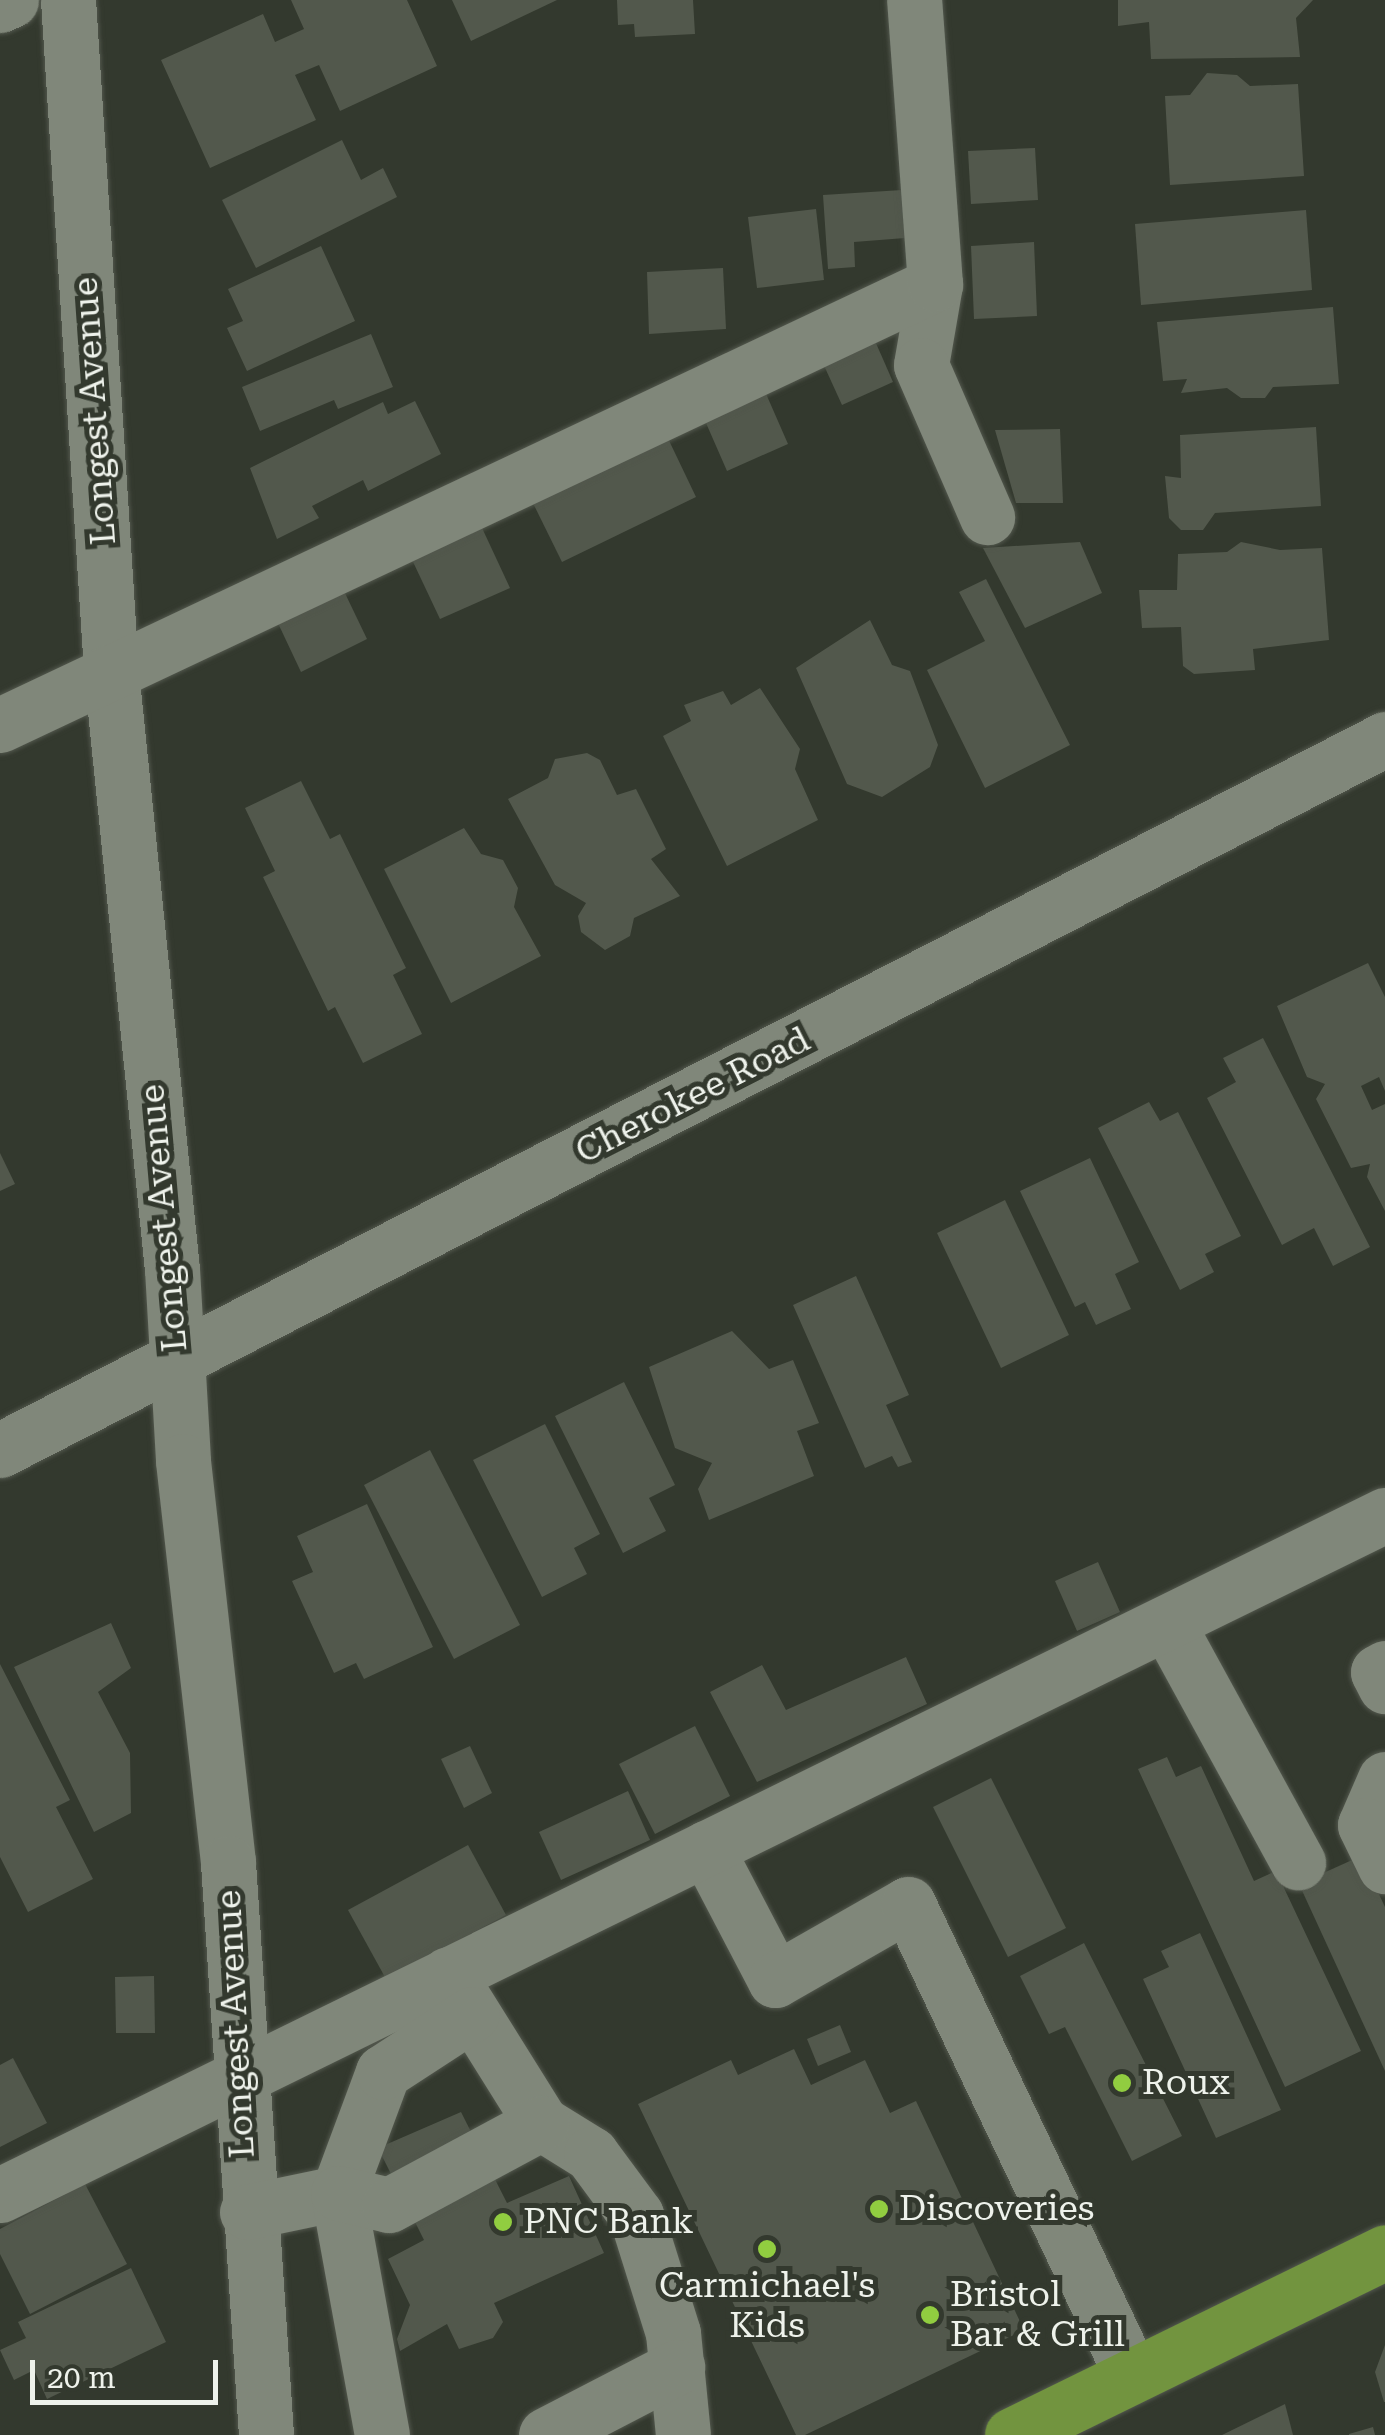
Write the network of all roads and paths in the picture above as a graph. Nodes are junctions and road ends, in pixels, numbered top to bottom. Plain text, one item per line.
1 (10, 0) edge
2 (68, 0) edge
3 (914, 0) edge
4 (0, 6) edge
5 (935, 284) junction
6 (987, 517) dead end
7 (111, 671) junction
8 (0, 725) edge
9 (1385, 739) edge
10 (176, 1362) junction
11 (0, 1450) edge
12 (1385, 1515) edge
13 (1167, 1623) junction
14 (1385, 1668) edge
15 (1385, 1686) edge
16 (1385, 1779) edge
17 (706, 1848) junction
18 (1298, 1862) dead end
19 (1385, 1866) edge
20 (460, 1994) junction
21 (238, 2081) junction
22 (541, 2122) junction
23 (338, 2194) junction
24 (0, 2195) edge
25 (248, 2212) junction
26 (1385, 2252) edge
27 (676, 2367) junction
28 (1132, 2376) junction
29 (266, 2435) edge
30 (382, 2435) edge
31 (546, 2435) edge
32 (683, 2435) edge
33 (1012, 2435) edge

1 - 4 street
2 - 7 street, Longest Avenue
3 - 5 street
5 - 6 street
5 - 7 street
7 - 8 street
7 - 10 street, Longest Avenue
9 - 10 street, Cherokee Road
10 - 11 street, Cherokee Road
10 - 21 street, Longest Avenue
12 - 13 street
13 - 17 street
13 - 18 street
14 - 15 street
16 - 19 street
17 - 20 street
17 - 28 street
20 - 21 street
20 - 22 street
20 - 23 street
21 - 24 street
21 - 25 street, Longest Avenue
22 - 23 street
22 - 27 street
23 - 25 street
23 - 30 street
25 - 29 street, Longest Avenue
26 - 28 main road
27 - 31 street
27 - 32 street
28 - 33 main road

